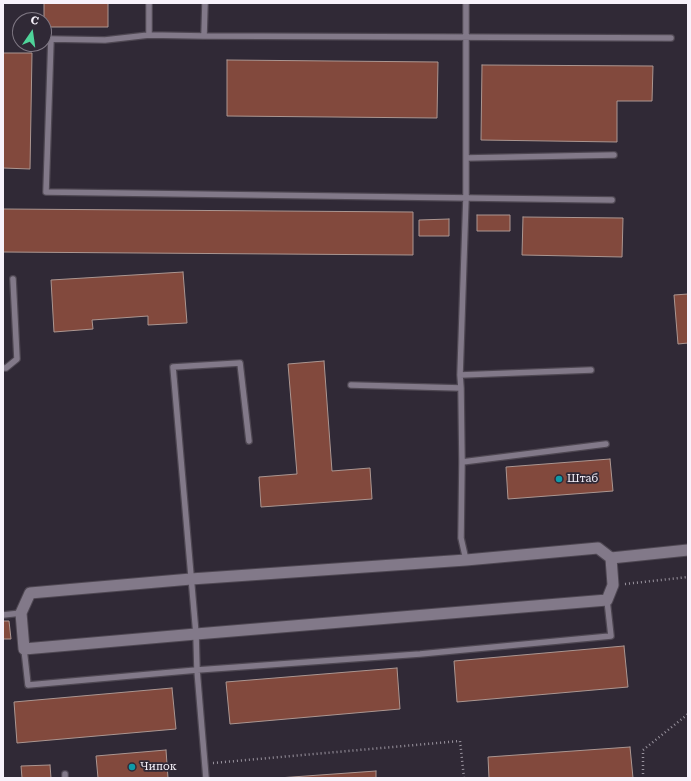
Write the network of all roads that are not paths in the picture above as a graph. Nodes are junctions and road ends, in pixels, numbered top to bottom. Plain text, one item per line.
1 (149, 3) edge
2 (205, 3) edge
3 (466, 3) edge
4 (149, 35) junction
5 (204, 36) junction
6 (466, 36) junction
7 (670, 38) dead end
8 (614, 155) dead end
9 (466, 158) junction
10 (466, 198) junction
11 (612, 200) dead end
12 (13, 279) dead end
13 (3, 368) edge
14 (591, 370) dead end
15 (460, 375) junction
16 (351, 385) dead end
17 (461, 388) junction
18 (249, 441) dead end
19 (606, 444) dead end
20 (462, 462) junction
21 (688, 550) edge
22 (611, 558) junction
23 (466, 560) junction
24 (191, 579) junction
25 (607, 600) junction
26 (21, 613) junction
27 (3, 615) edge
28 (196, 634) junction
29 (24, 650) junction
30 (197, 670) junction
31 (206, 778) edge

1 - 4 lane
2 - 5 lane
3 - 6 lane
4 - 5 lane
4 - 10 lane
5 - 6 lane
6 - 7 lane
6 - 9 lane
8 - 9 lane
9 - 10 lane
10 - 11 lane
10 - 15 lane
12 - 13 lane
14 - 15 lane
15 - 17 lane
16 - 17 lane
17 - 20 lane
18 - 24 lane
19 - 20 lane
20 - 23 lane
21 - 22 street
22 - 23 street
22 - 25 street
23 - 24 street
24 - 26 street
24 - 28 lane
25 - 28 street
25 - 30 lane
26 - 27 lane
26 - 29 street
28 - 29 street
28 - 30 lane
29 - 30 lane
30 - 31 lane

